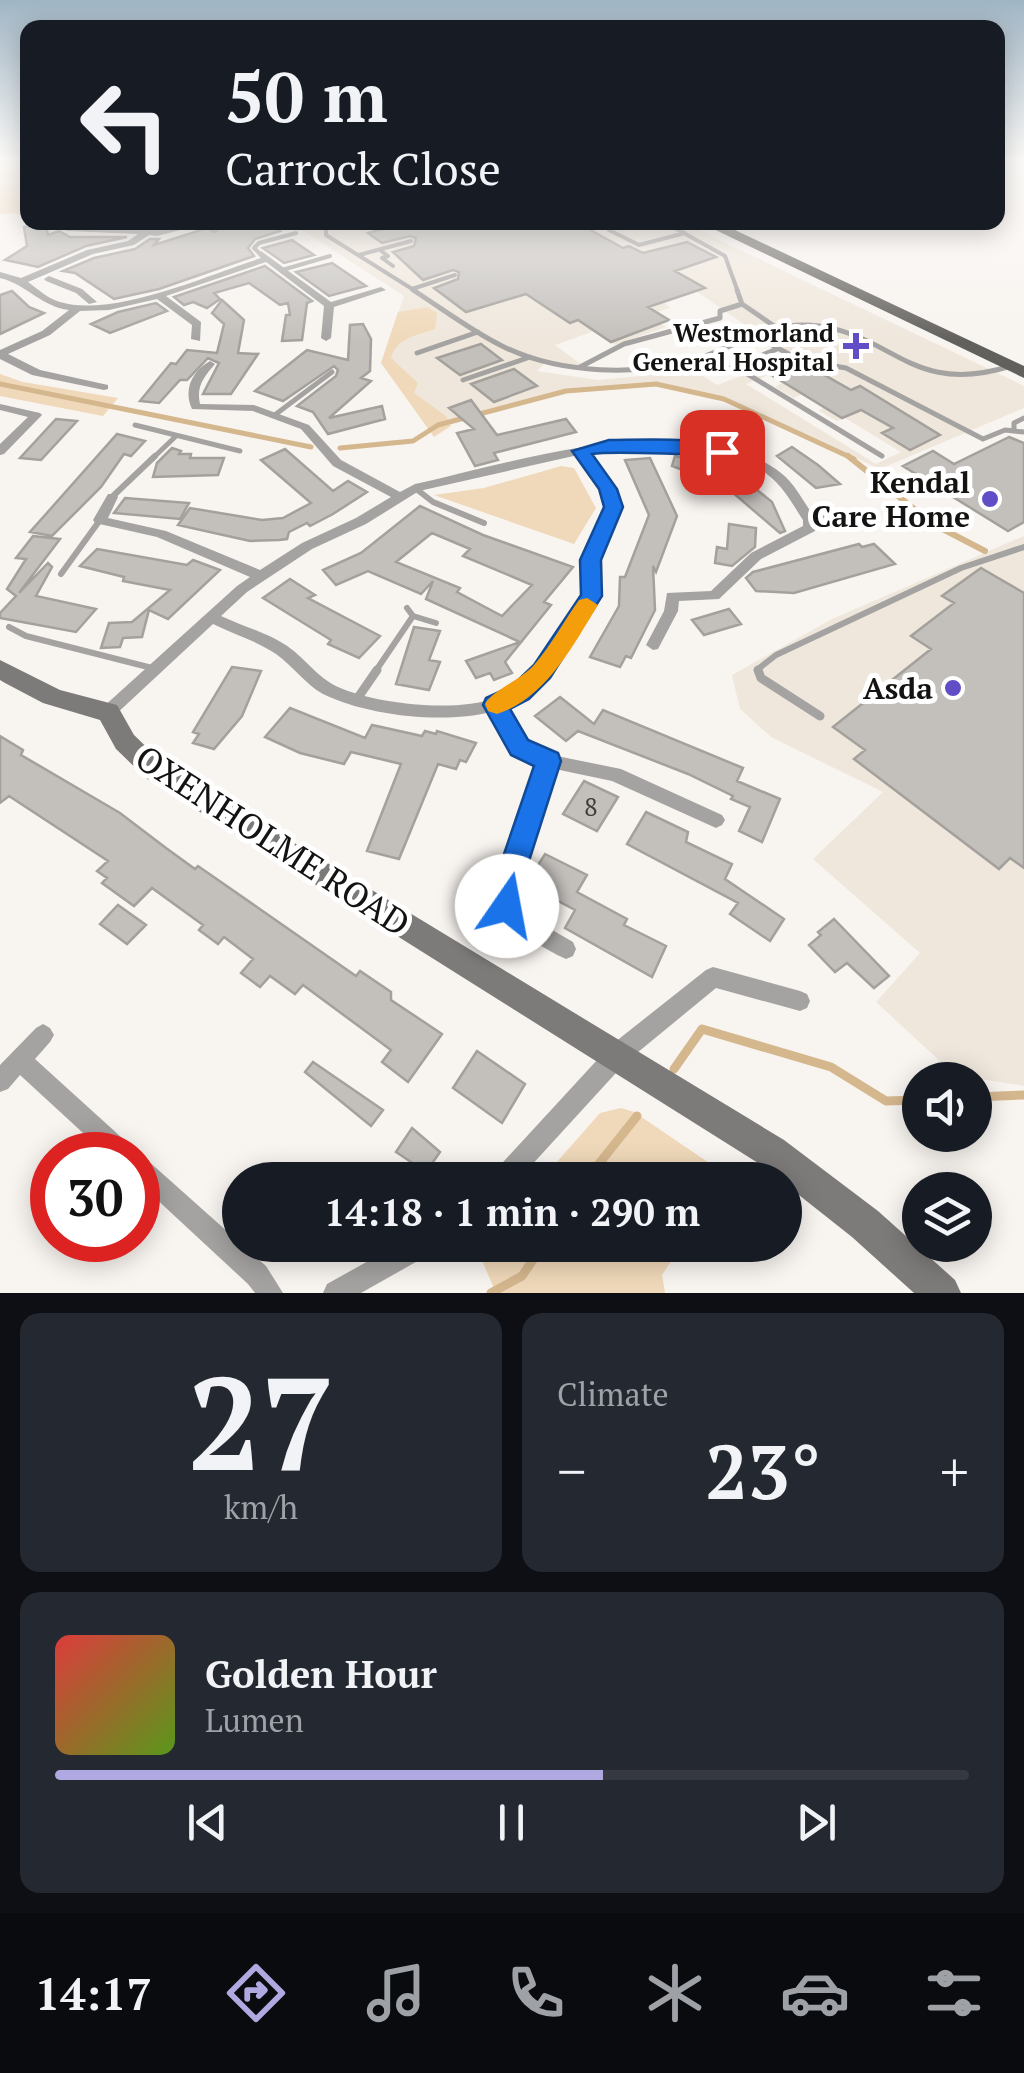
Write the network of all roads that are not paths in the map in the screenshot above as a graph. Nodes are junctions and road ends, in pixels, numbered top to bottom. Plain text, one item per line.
1 (99, 230) edge
2 (163, 230) edge
3 (326, 230) edge
4 (329, 230) edge
5 (609, 230) edge
6 (680, 230) edge
7 (723, 230) edge
8 (146, 233) junction
9 (296, 233) dead end
10 (686, 233) junction
11 (326, 235) junction
12 (411, 241) dead end
13 (380, 250) junction
14 (263, 255) junction
15 (360, 255) junction
16 (330, 256) dead end
17 (393, 266) dead end
18 (282, 270) junction
19 (0, 275) edge
20 (456, 275) dead end
21 (49, 279) dead end
22 (24, 280) junction
23 (72, 287) junction
24 (412, 288) junction
25 (380, 290) dead end
26 (157, 294) junction
27 (44, 299) junction
28 (92, 302) dead end
29 (742, 304) junction
30 (329, 306) junction
31 (78, 308) junction
32 (218, 325) dead end
33 (199, 327) junction
34 (778, 328) junction
35 (478, 332) junction
36 (755, 336) junction
37 (326, 338) dead end
38 (196, 340) dead end
39 (778, 349) junction
40 (417, 353) dead end
41 (0, 354) edge
42 (530, 357) junction
43 (692, 360) junction
44 (210, 364) dead end
45 (580, 367) junction
46 (736, 367) junction
47 (1017, 370) edge
48 (332, 372) dead end
49 (463, 380) dead end
50 (104, 386) dead end
51 (0, 406) edge
52 (276, 414) junction
53 (1024, 418) edge
54 (136, 425) dead end
55 (1014, 430) junction
56 (1024, 432) edge
57 (175, 438) junction
58 (0, 451) edge
59 (240, 451) dead end
60 (581, 451) junction
61 (882, 456) dead end
62 (415, 488) junction
63 (398, 496) junction
64 (112, 497) joint
65 (836, 517) dead end
66 (100, 520) junction
67 (810, 520) junction
68 (484, 523) dead end
69 (1024, 548) edge
70 (61, 574) dead end
71 (259, 575) junction
72 (671, 577) dead end
73 (672, 596) junction
74 (214, 619) junction
75 (436, 623) dead end
76 (10, 627) dead end
77 (653, 644) dead end
78 (0, 669) edge
79 (156, 669) junction
80 (357, 699) junction
81 (495, 705) junction
82 (108, 712) junction
83 (820, 716) dead end
84 (548, 761) junction
85 (716, 820) dead end
86 (566, 949) dead end
87 (800, 1000) dead end
88 (43, 1035) dead end
89 (618, 1054) junction
90 (20, 1060) junction
91 (0, 1081) edge
92 (99, 1132) edge
93 (519, 1162) edge
94 (160, 1187) edge
95 (391, 1262) edge
96 (270, 1293) edge
97 (336, 1293) edge
98 (942, 1293) edge

1 - 8 street
2 - 8 street
3 - 11 lane
4 - 11 lane
5 - 10 lane
6 - 10 lane
7 - 47 main road
8 - 22 street
9 - 14 lane
10 - 29 lane
11 - 15 lane
12 - 13 lane
13 - 15 lane
13 - 17 lane
14 - 18 street
14 - 26 street
15 - 24 lane
16 - 18 lane
18 - 30 street
19 - 22 street
20 - 24 lane
21 - 23 street
22 - 27 street
23 - 27 street
23 - 28 street
24 - 35 lane
25 - 30 street
26 - 31 street
26 - 33 street
27 - 31 street
29 - 34 lane
29 - 45 lane
30 - 37 street
31 - 41 street
32 - 33 street
33 - 38 street
34 - 36 lane
34 - 47 lane
35 - 40 lane
35 - 42 lane
36 - 39 lane
36 - 43 lane
39 - 46 lane
39 - 55 lane
41 - 50 street
42 - 45 lane
42 - 49 lane
43 - 45 lane
43 - 46 lane
44 - 52 street
46 - 61 lane
48 - 52 lane
51 - 58 street
52 - 63 street
53 - 55 lane
54 - 57 lane
55 - 56 lane
57 - 59 lane
57 - 64 lane
60 - 62 street
60 - 67 street
60 - 81 street
62 - 63 street
62 - 68 lane
63 - 71 street
64 - 66 street
65 - 67 street
66 - 70 lane
66 - 71 street
67 - 73 street
69 - 83 lane
71 - 74 street
72 - 73 street
73 - 77 street
74 - 79 street
74 - 80 street
75 - 80 lane
76 - 79 lane
78 - 82 main road
79 - 82 street
80 - 81 street
81 - 84 street
82 - 89 main road, OXENHOLME ROAD
84 - 85 street
84 - 86 street
87 - 89 street
88 - 90 street
89 - 93 street
89 - 98 main road, OXENHOLME ROAD
90 - 91 street
90 - 92 street
94 - 96 street
95 - 97 street

